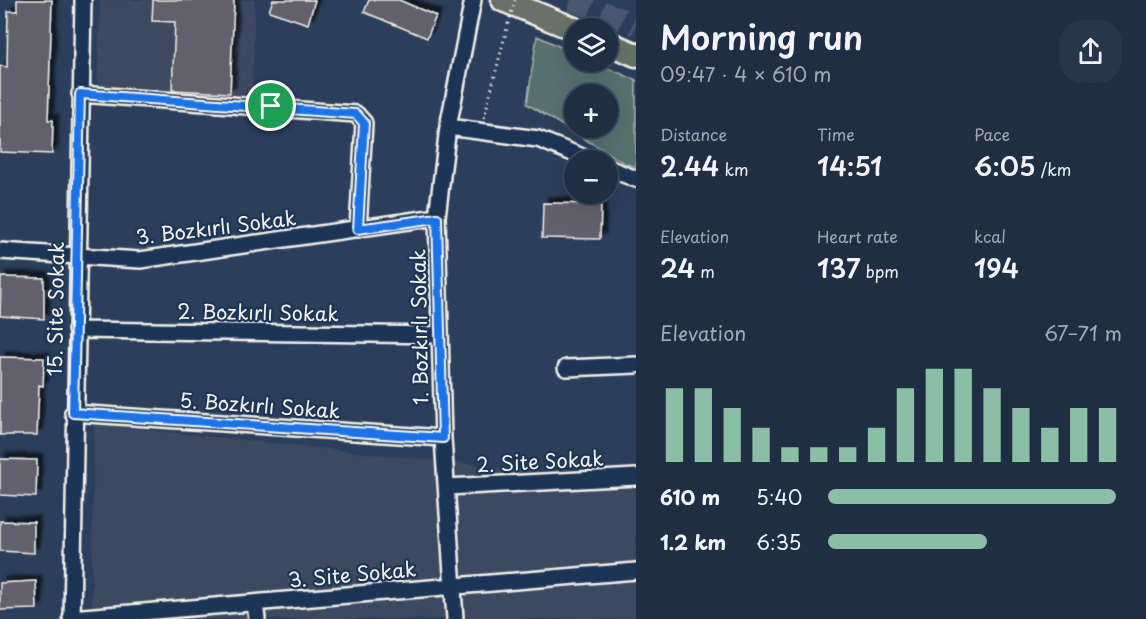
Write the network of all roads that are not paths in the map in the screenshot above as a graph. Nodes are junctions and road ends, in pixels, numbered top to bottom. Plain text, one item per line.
1 (83, 0) edge
2 (473, 0) edge
3 (503, 0) edge
4 (564, 25) edge
5 (618, 47) edge
6 (636, 55) edge
7 (80, 94) junction
8 (448, 127) junction
9 (564, 150) edge
10 (618, 172) edge
11 (636, 179) edge
12 (437, 218) junction
13 (358, 229) junction
14 (0, 251) edge
15 (78, 256) junction
16 (76, 330) junction
17 (440, 335) junction
18 (636, 365) edge
19 (566, 368) dead end
20 (73, 413) junction
21 (443, 438) junction
22 (636, 477) edge
23 (447, 487) junction
24 (636, 571) edge
25 (452, 586) junction
26 (255, 603) junction
27 (72, 619) edge
28 (257, 619) edge
29 (455, 619) edge

1 - 7 street, 15. Site Sokak
2 - 8 street, 1. Bozkırlı Sokak
3 - 4 highway
5 - 6 highway
7 - 13 street
7 - 15 street, 15. Site Sokak
8 - 9 street
8 - 12 street, 1. Bozkırlı Sokak
10 - 11 street
12 - 13 street, 3. Bozkırlı Sokak
12 - 17 street, 1. Bozkırlı Sokak
13 - 15 street, 3. Bozkırlı Sokak
14 - 15 street, 3. Bozkırlı Sokak
15 - 16 street, 15. Site Sokak
16 - 17 street, 2. Bozkırlı Sokak
16 - 20 street, 15. Site Sokak
17 - 21 street, 1. Bozkırlı Sokak
18 - 19 street
20 - 21 street, 5. Bozkırlı Sokak
20 - 27 street, 15. Site Sokak
21 - 23 street, 1. Bozkırlı Sokak
22 - 23 street, 2. Site Sokak
23 - 25 street, 1. Bozkırlı Sokak
24 - 25 street, 3. Site Sokak
25 - 26 street, 3. Site Sokak
25 - 29 street, 1. Bozkırlı Sokak
26 - 27 street, 3. Site Sokak
26 - 28 street

